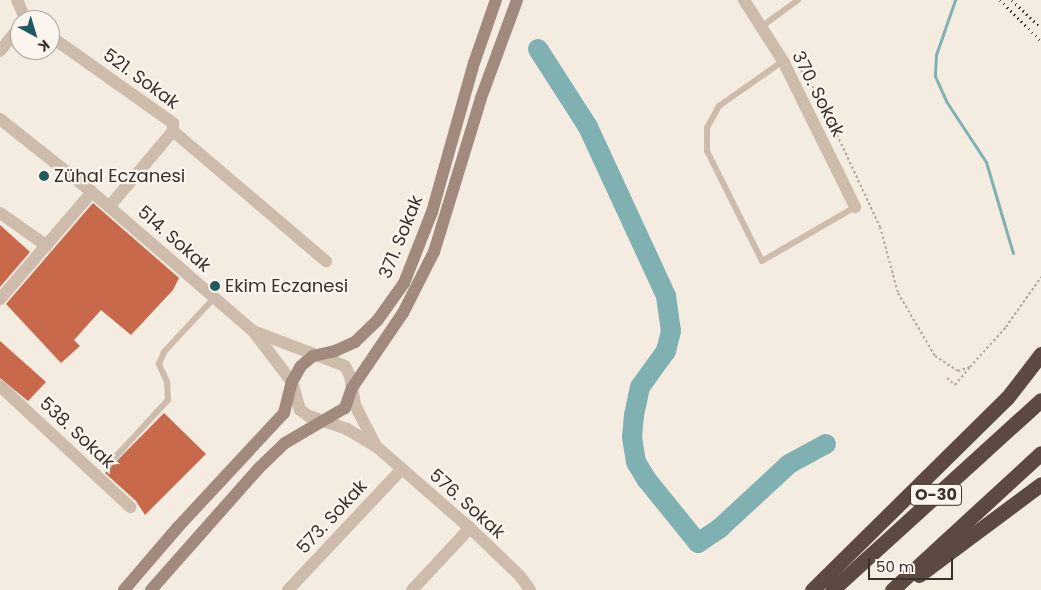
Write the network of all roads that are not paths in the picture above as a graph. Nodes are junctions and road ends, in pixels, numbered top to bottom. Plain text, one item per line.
1 (496, 0) edge
2 (518, 0) edge
3 (744, 0) edge
4 (798, 0) edge
5 (761, 28) junction
6 (10, 38) edge
7 (60, 43) edge
8 (0, 51) edge
9 (782, 61) junction
10 (0, 119) edge
11 (173, 131) junction
12 (92, 192) junction
13 (109, 207) junction
14 (855, 207) joint
15 (0, 213) edge
16 (47, 246) junction
17 (326, 261) dead end
18 (214, 298) junction
19 (0, 299) edge
20 (253, 331) junction
21 (1041, 354) edge
22 (313, 356) junction
23 (292, 382) junction
24 (0, 386) edge
25 (352, 388) junction
26 (1041, 400) edge
27 (322, 419) junction
28 (377, 447) junction
29 (1041, 453) edge
30 (108, 465) dead end
31 (402, 468) junction
32 (1041, 484) edge
33 (130, 506) dead end
34 (470, 528) junction
35 (124, 590) edge
36 (151, 590) edge
37 (288, 590) edge
38 (412, 590) edge
39 (530, 590) edge
40 (812, 590) edge
41 (832, 590) edge
42 (892, 590) edge
43 (898, 590) edge

1 - 22 main road, 371. Sokak
2 - 25 main road, 371. Sokak
3 - 5 street, 370. Sokak
4 - 5 lane
5 - 9 street, 370. Sokak
6 - 8 street
7 - 11 street, 521. Sokak
9 - 14 street, 370. Sokak
9 - 14 lane
10 - 12 street, 514. Sokak
11 - 13 street, 521. Sokak
11 - 17 street
12 - 13 street, 514. Sokak
12 - 16 street
13 - 18 street, 514. Sokak
15 - 16 street
16 - 19 street
18 - 20 street, 514. Sokak
18 - 30 lane
20 - 22 street
20 - 23 street
21 - 40 highway
22 - 23 main road
22 - 25 street
23 - 27 street
23 - 35 main road
24 - 33 street, 538. Sokak
25 - 27 main road, 371. Sokak
25 - 28 street
26 - 41 highway, O-30
27 - 28 street
27 - 36 main road, 371. Sokak
28 - 31 street, 576. Sokak
29 - 42 highway, O-30
31 - 34 street, 576. Sokak
31 - 37 street, 573. Sokak
32 - 43 highway
34 - 38 street
34 - 39 street, 576. Sokak

